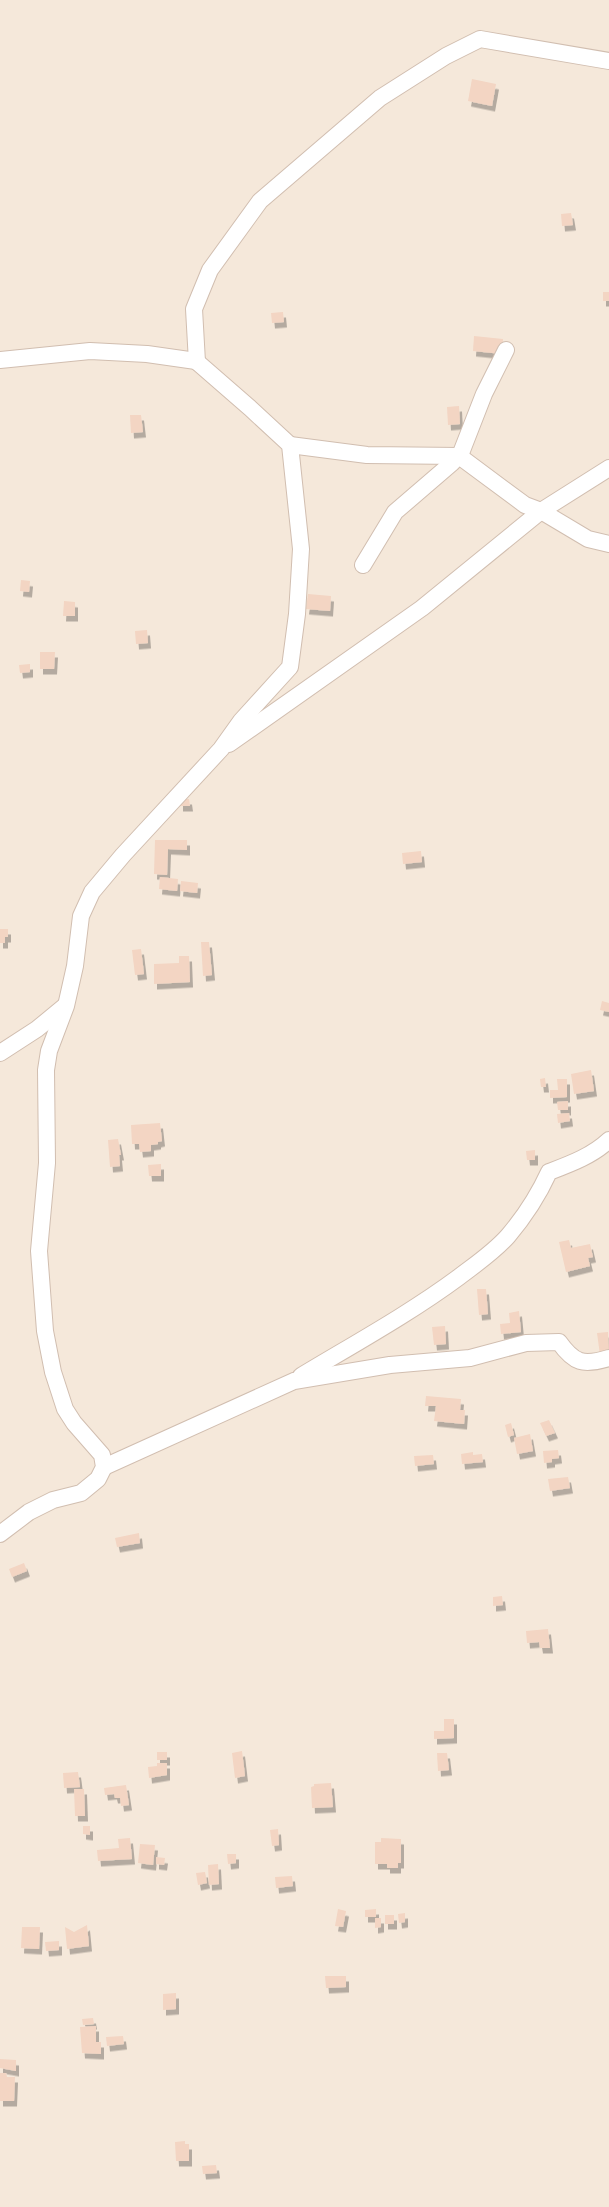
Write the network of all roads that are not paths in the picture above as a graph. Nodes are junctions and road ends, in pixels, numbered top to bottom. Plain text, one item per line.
1 (609, 61) edge
2 (506, 350) dead end
3 (0, 360) edge
4 (197, 362) junction
5 (290, 445) junction
6 (459, 456) junction
7 (609, 468) edge
8 (541, 511) junction
9 (609, 544) edge
10 (363, 565) dead end
11 (221, 750) junction
12 (66, 1006) junction
13 (0, 1053) edge
14 (609, 1140) edge
15 (609, 1358) edge
16 (294, 1381) junction
17 (104, 1467) junction
18 (0, 1534) edge

1 - 4 street
2 - 6 street
3 - 4 street
4 - 5 street
5 - 6 street
5 - 11 street
6 - 8 street
6 - 10 street
7 - 8 street
8 - 9 street
8 - 11 street
11 - 12 street
12 - 13 street
12 - 17 street
14 - 16 street
15 - 16 street
16 - 17 street
17 - 18 street

